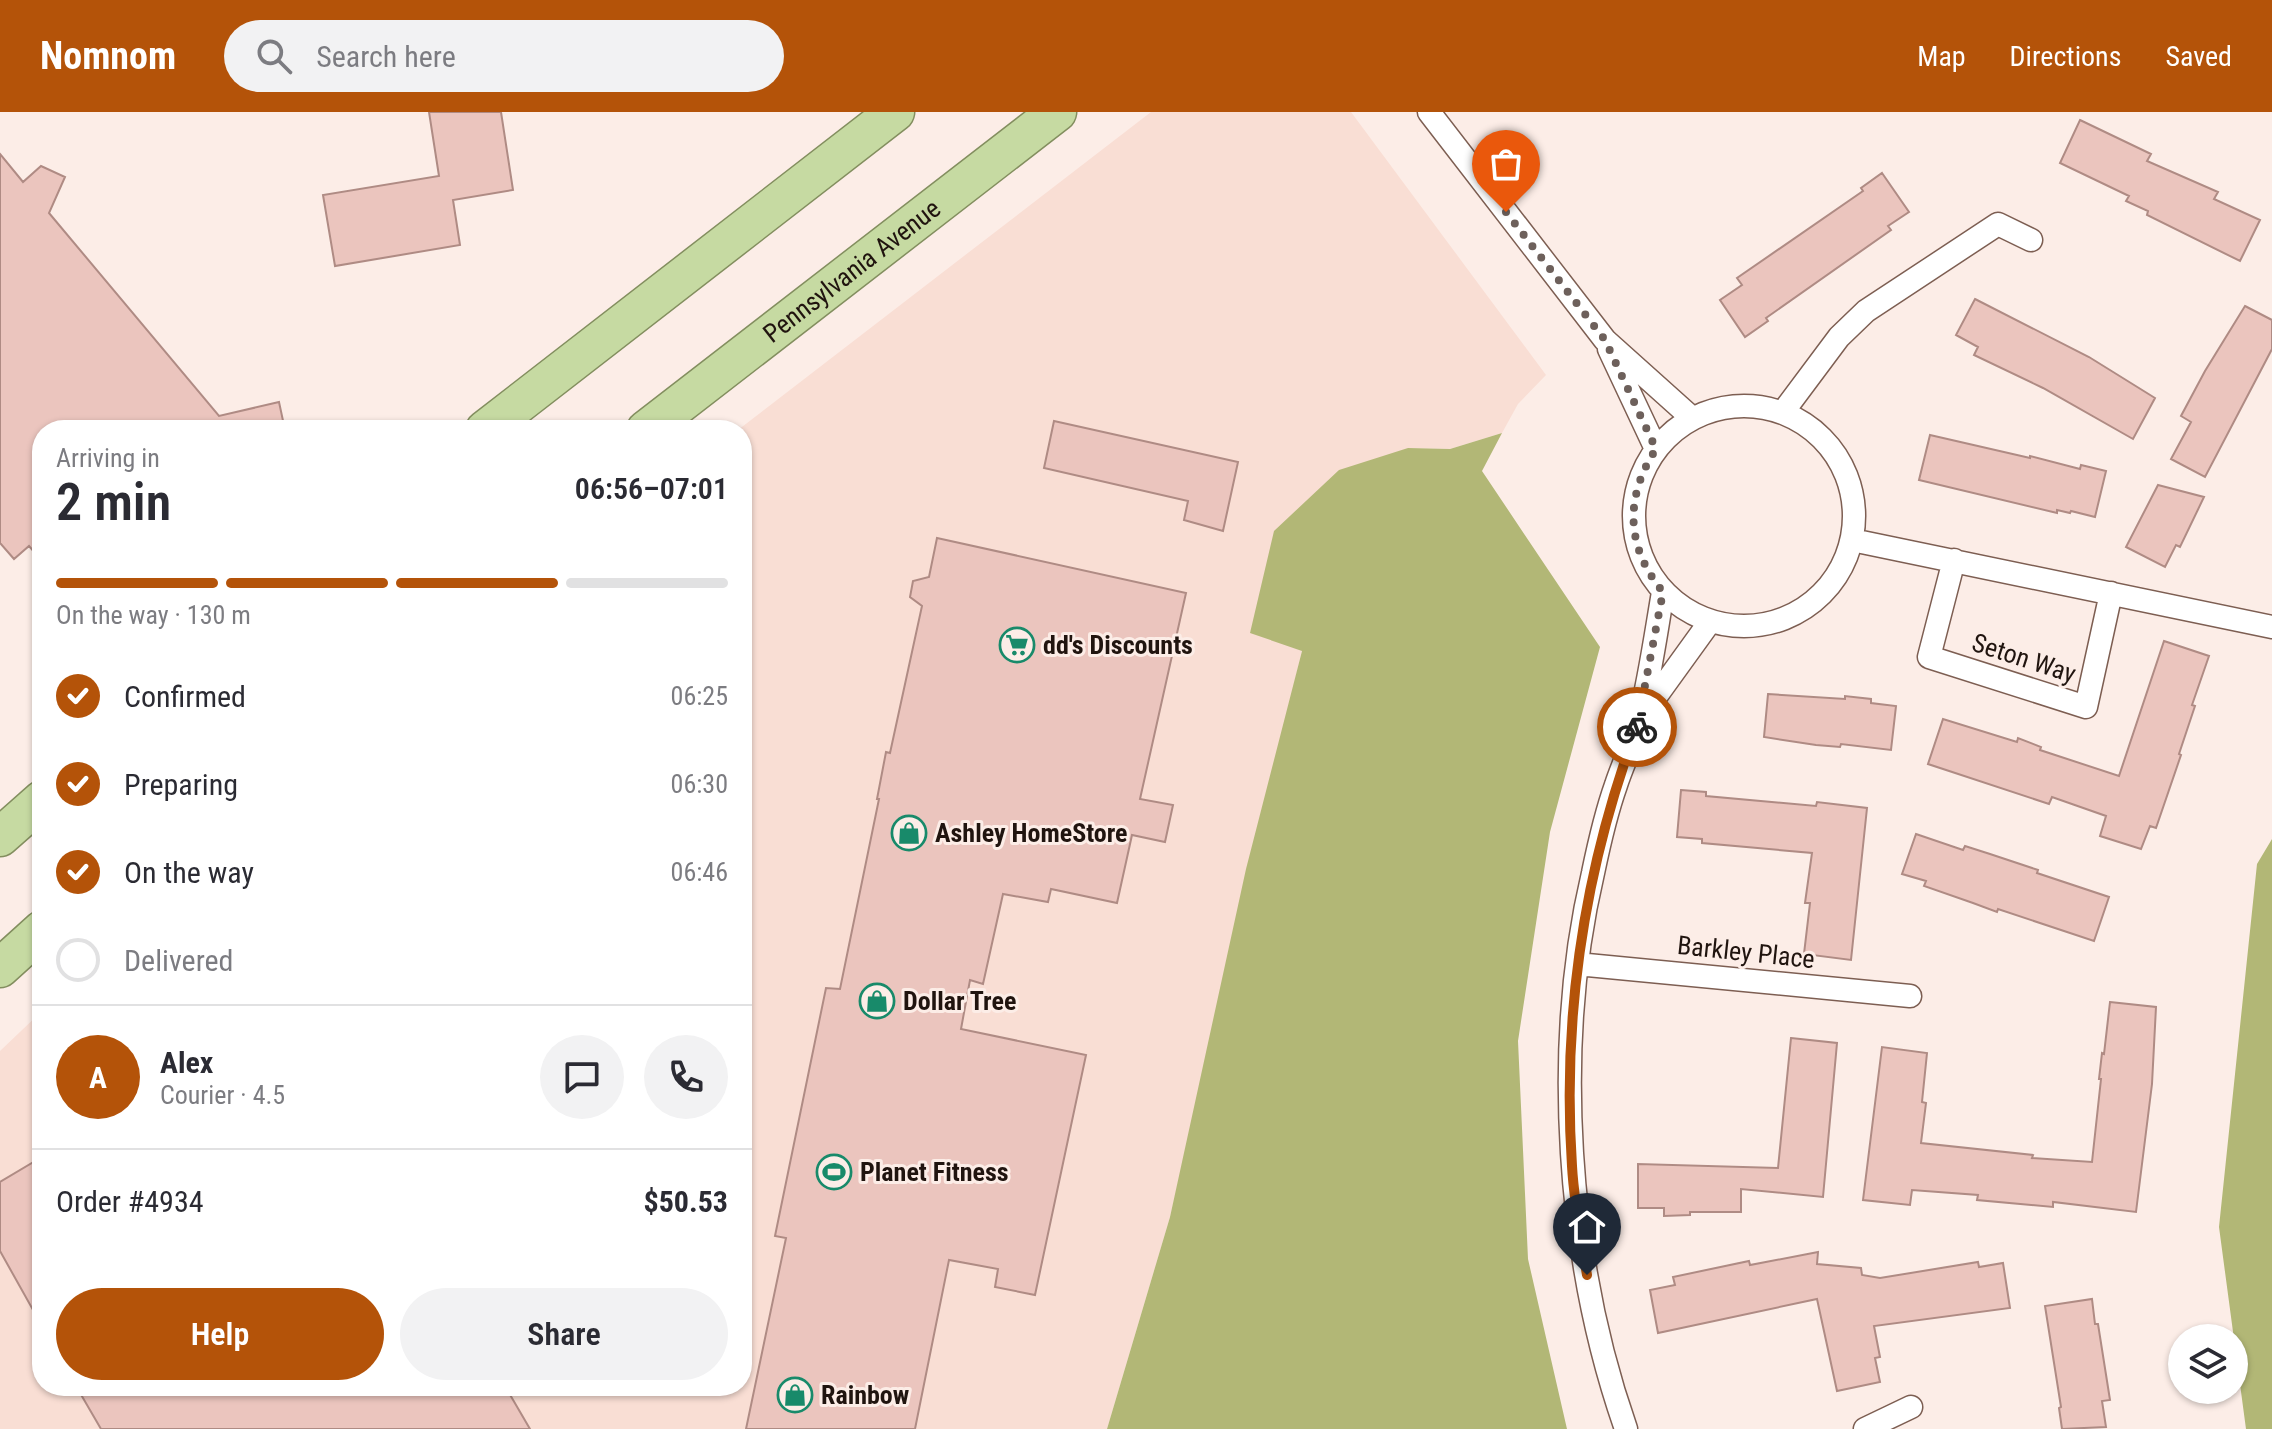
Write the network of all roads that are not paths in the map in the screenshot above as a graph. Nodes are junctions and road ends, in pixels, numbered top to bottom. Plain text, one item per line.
1 (895, 112) edge
2 (1057, 112) edge
3 (1429, 112) edge
4 (2031, 240) dead end
5 (1605, 340) junction
6 (1783, 412) junction
7 (1692, 418) junction
8 (498, 420) edge
9 (659, 420) edge
10 (1656, 449) junction
11 (1852, 540) junction
12 (1954, 560) junction
13 (1663, 592) junction
14 (2111, 593) junction
15 (1709, 623) junction
16 (2272, 627) edge
17 (1640, 719) junction
18 (32, 809) edge
19 (0, 837) edge
20 (32, 939) edge
21 (1577, 964) junction
22 (0, 968) edge
23 (1910, 996) dead end
24 (1911, 1407) dead end
25 (1626, 1429) edge
26 (1865, 1429) edge

1 - 8 highway
2 - 9 highway, Pennsylvania Avenue
3 - 5 street
4 - 6 street
5 - 7 street
5 - 10 street
6 - 7 street
6 - 11 street
7 - 10 street
10 - 13 street
11 - 12 street
11 - 15 street
12 - 14 street
12 - 14 street, Seton Way
13 - 15 street
13 - 17 street
14 - 16 street
15 - 17 street
17 - 21 street
18 - 19 highway
20 - 22 highway
21 - 23 street, Barkley Place
21 - 25 street
24 - 26 street

